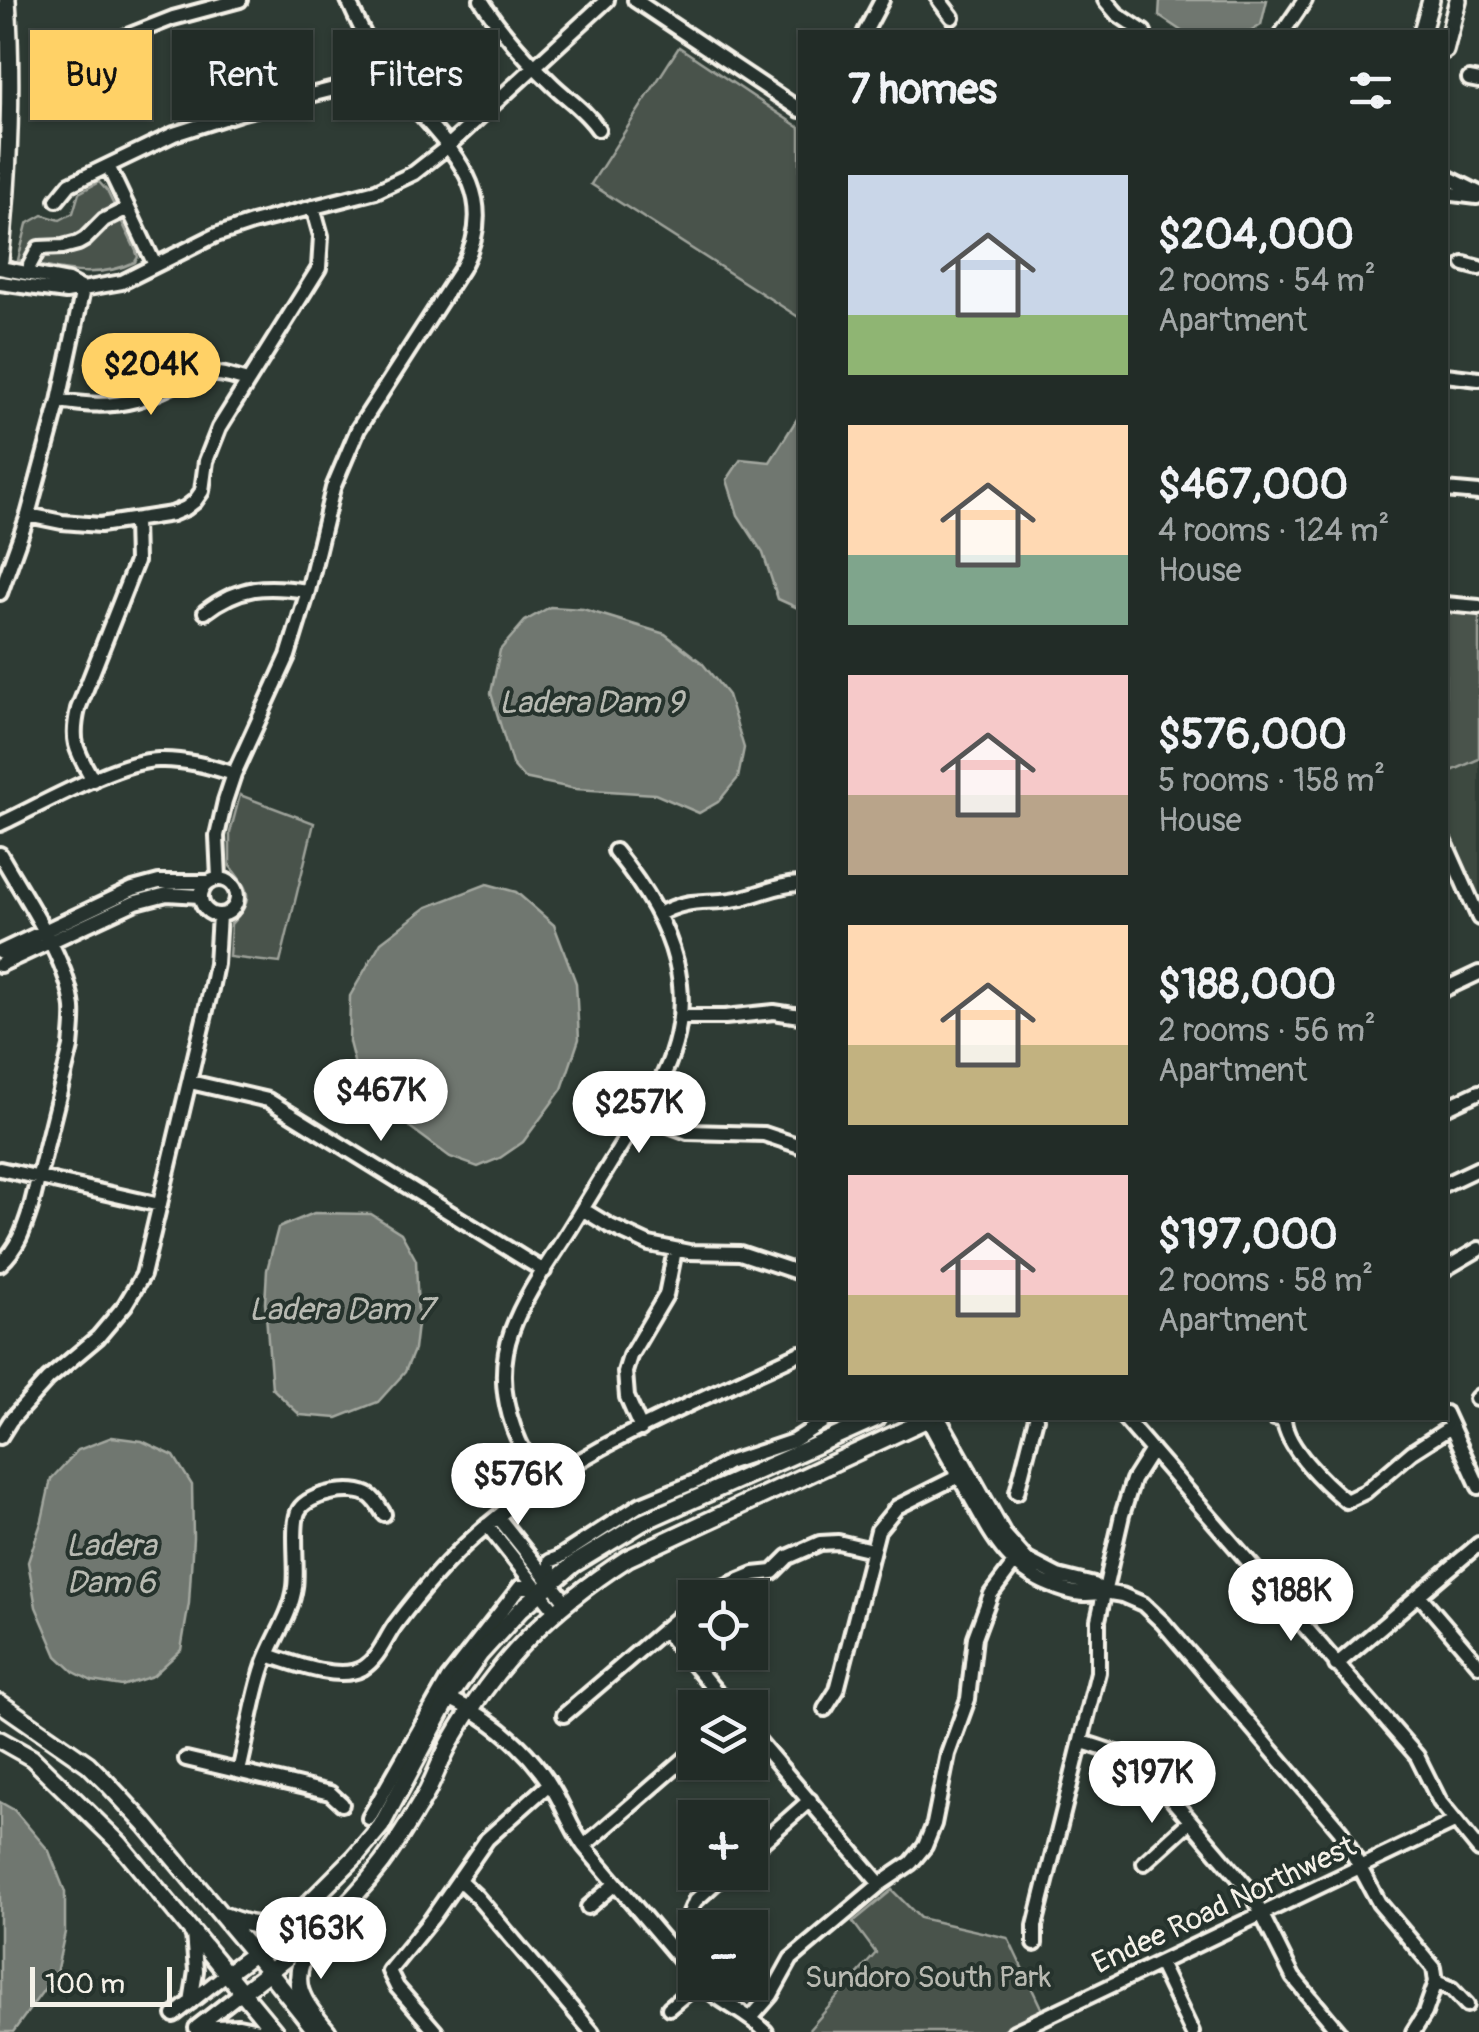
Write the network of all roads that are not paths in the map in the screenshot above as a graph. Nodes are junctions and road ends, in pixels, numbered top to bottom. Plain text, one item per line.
1 (6, 0) edge
2 (240, 0) edge
3 (348, 0) edge
4 (481, 0) edge
5 (607, 0) edge
6 (635, 0) edge
7 (882, 0) edge
8 (939, 0) edge
9 (1105, 0) edge
10 (1305, 0) edge
11 (1431, 0) edge
12 (1458, 0) edge
13 (952, 17) dead end
14 (142, 30) edge
15 (364, 30) edge
16 (866, 30) edge
17 (1141, 30) edge
18 (1285, 30) edge
19 (1423, 30) edge
20 (1448, 38) edge
21 (534, 67) junction
22 (333, 89) edge
23 (798, 109) edge
24 (425, 120) edge
25 (598, 129) dead end
26 (447, 147) junction
27 (108, 166) junction
28 (1448, 178) edge
29 (1448, 193) edge
30 (1479, 195) edge
31 (58, 200) dead end
32 (312, 207) junction
33 (128, 208) junction
34 (0, 264) edge
35 (156, 264) junction
36 (1464, 264) dead end
37 (30, 265) dead end
38 (1479, 268) edge
39 (0, 282) edge
40 (83, 288) junction
41 (1448, 375) edge
42 (1479, 379) edge
43 (248, 381) junction
44 (59, 402) junction
45 (1448, 490) edge
46 (1479, 493) edge
47 (28, 515) junction
48 (135, 521) junction
49 (308, 591) junction
50 (0, 593) edge
51 (1448, 604) edge
52 (1479, 608) edge
53 (205, 612) dead end
54 (234, 774) junction
55 (93, 780) junction
56 (0, 824) edge
57 (615, 851) dead end
58 (0, 854) edge
59 (1450, 867) edge
60 (213, 880) junction
61 (798, 884) edge
62 (200, 896) junction
63 (659, 914) junction
64 (219, 915) junction
65 (1479, 918) edge
66 (46, 936) junction
67 (0, 952) edge
68 (0, 965) edge
69 (1479, 973) edge
70 (1448, 988) edge
71 (798, 1016) edge
72 (680, 1017) junction
73 (190, 1082) junction
74 (1479, 1092) edge
75 (1448, 1107) edge
76 (644, 1109) junction
77 (798, 1145) edge
78 (1479, 1168) edge
79 (0, 1169) edge
80 (38, 1178) junction
81 (1448, 1183) edge
82 (160, 1206) junction
83 (582, 1209) junction
84 (1479, 1249) edge
85 (675, 1250) junction
86 (0, 1264) edge
87 (1448, 1268) edge
88 (544, 1271) junction
89 (798, 1271) edge
90 (798, 1355) edge
91 (825, 1420) edge
92 (872, 1420) edge
93 (924, 1420) edge
94 (929, 1420) edge
95 (940, 1420) edge
96 (1035, 1420) edge
97 (1126, 1420) edge
98 (1282, 1420) edge
99 (1448, 1420) edge
100 (1451, 1427) junction
101 (641, 1429) junction
102 (0, 1438) edge
103 (1152, 1450) junction
104 (964, 1473) junction
105 (543, 1483) junction
106 (1479, 1486) edge
107 (1016, 1492) dead end
108 (384, 1514) dead end
109 (492, 1521) junction
110 (1479, 1544) edge
111 (872, 1550) junction
112 (1017, 1559) junction
113 (740, 1580) edge
114 (543, 1583) junction
115 (1104, 1592) junction
116 (1419, 1595) junction
117 (560, 1606) junction
118 (678, 1617) edge
119 (664, 1630) junction
120 (268, 1656) junction
121 (1336, 1665) junction
122 (1479, 1665) edge
123 (715, 1690) edge
124 (449, 1698) junction
125 (0, 1703) edge
126 (470, 1708) junction
127 (825, 1709) dead end
128 (564, 1715) dead end
129 (0, 1740) edge
130 (1082, 1742) junction
131 (768, 1752) edge
132 (186, 1759) dead end
133 (678, 1765) edge
134 (239, 1771) junction
135 (549, 1784) junction
136 (810, 1800) junction
137 (342, 1804) dead end
138 (369, 1818) dead end
139 (1190, 1821) junction
140 (1454, 1822) junction
141 (768, 1837) edge
142 (584, 1846) junction
143 (1479, 1850) edge
144 (1144, 1863) dead end
145 (1359, 1868) junction
146 (459, 1880) junction
147 (330, 1882) junction
148 (615, 1884) junction
149 (880, 1884) junction
150 (708, 1890) edge
151 (588, 1907) dead end
152 (691, 1910) edge
153 (220, 1914) junction
154 (1262, 1914) junction
155 (320, 1930) junction
156 (193, 1933) junction
157 (1034, 1944) dead end
158 (253, 1954) junction
159 (678, 1958) edge
160 (1159, 1963) junction
161 (269, 1972) junction
162 (226, 1974) junction
163 (1436, 1982) junction
164 (242, 1992) junction
165 (678, 1998) edge
166 (722, 2000) edge
167 (191, 2002) junction
168 (1467, 2004) dead end
169 (668, 2008) dead end
170 (174, 2015) dead end
171 (751, 2018) junction
172 (1040, 2027) edge
173 (195, 2029) edge
174 (272, 2032) edge
175 (317, 2032) edge
176 (328, 2032) edge
177 (436, 2032) edge
178 (592, 2032) edge
179 (766, 2032) edge
180 (1014, 2032) edge
181 (1192, 2032) edge
182 (1339, 2032) edge
183 (1414, 2032) edge

1 - 34 main road
2 - 14 street
3 - 15 street
4 - 21 street
5 - 21 street
6 - 23 street
7 - 16 street
8 - 13 street
9 - 17 street
10 - 18 street
11 - 19 main road
12 - 20 main road
21 - 25 street
21 - 26 street
22 - 27 street
24 - 26 street
26 - 32 street
26 - 49 street
27 - 31 street
27 - 33 street
28 - 30 street
29 - 30 street
32 - 35 street
32 - 43 street
33 - 35 street
33 - 37 street
34 - 40 street
35 - 40 street
36 - 38 street
39 - 40 street
40 - 44 street
41 - 42 street
43 - 44 street
43 - 48 street
44 - 47 street
45 - 46 street
47 - 48 street
47 - 50 street
48 - 55 street
49 - 53 street
49 - 54 street
51 - 52 street
54 - 55 street
54 - 60 street
55 - 56 street
57 - 63 street
58 - 66 street
59 - 65 street
60 - 62 street
60 - 64 street
60 - 66 street
61 - 63 street
62 - 64 street
62 - 66 street
63 - 72 street
64 - 73 street
66 - 67 street
66 - 68 street
66 - 80 street
69 - 70 street
71 - 72 street
72 - 76 street
73 - 82 street
73 - 88 street
74 - 75 street
76 - 77 street
76 - 83 street
78 - 81 street
79 - 80 street
80 - 82 street
80 - 86 street
82 - 102 street
83 - 85 street
83 - 88 street
84 - 87 street
85 - 89 street
85 - 101 street
88 - 105 street
90 - 101 street
91 - 114 street
92 - 114 main road
93 - 117 main road
94 - 104 street
95 - 104 street
96 - 107 street
97 - 103 street
98 - 100 street
99 - 100 street
100 - 106 street
101 - 105 street
103 - 115 street
103 - 121 street
104 - 111 street
104 - 112 street
105 - 109 street
108 - 120 street
109 - 114 street
109 - 120 street
110 - 116 street
111 - 113 street
111 - 127 street
112 - 115 street
112 - 149 street
114 - 117 street
114 - 124 main road
114 - 138 street
115 - 130 street
115 - 145 street
116 - 121 street
116 - 122 street
117 - 126 main road
118 - 119 street
119 - 123 street
119 - 128 street
120 - 134 street
121 - 140 street
124 - 126 street
124 - 147 main road
125 - 153 main road
126 - 135 street
126 - 155 main road
129 - 156 main road
130 - 139 street
130 - 157 street
131 - 136 street
132 - 134 street
133 - 142 street
134 - 137 street
135 - 142 street
135 - 146 street
136 - 141 street
136 - 149 street
139 - 144 street
139 - 154 street
140 - 143 street
140 - 145 street, Endee Road Northwest
142 - 148 street
145 - 154 street, Endee Road Northwest
145 - 163 street
146 - 177 street
146 - 178 street
147 - 153 main road
147 - 158 main road
148 - 151 street
148 - 159 street
149 - 171 street
150 - 152 street
153 - 158 main road
154 - 160 street, Endee Road Northwest
154 - 182 street
155 - 161 main road
155 - 176 main road
156 - 162 main road
156 - 167 street
158 - 161 main road
158 - 162 main road
160 - 172 street, Endee Road Northwest
160 - 181 street
161 - 164 main road
161 - 175 main road
162 - 164 main road
162 - 167 street
163 - 168 street
163 - 183 street
164 - 173 street
164 - 174 main road
165 - 169 street
166 - 171 street
167 - 170 street
171 - 179 street
172 - 180 street, Endee Road Northwest
173 - 174 street

